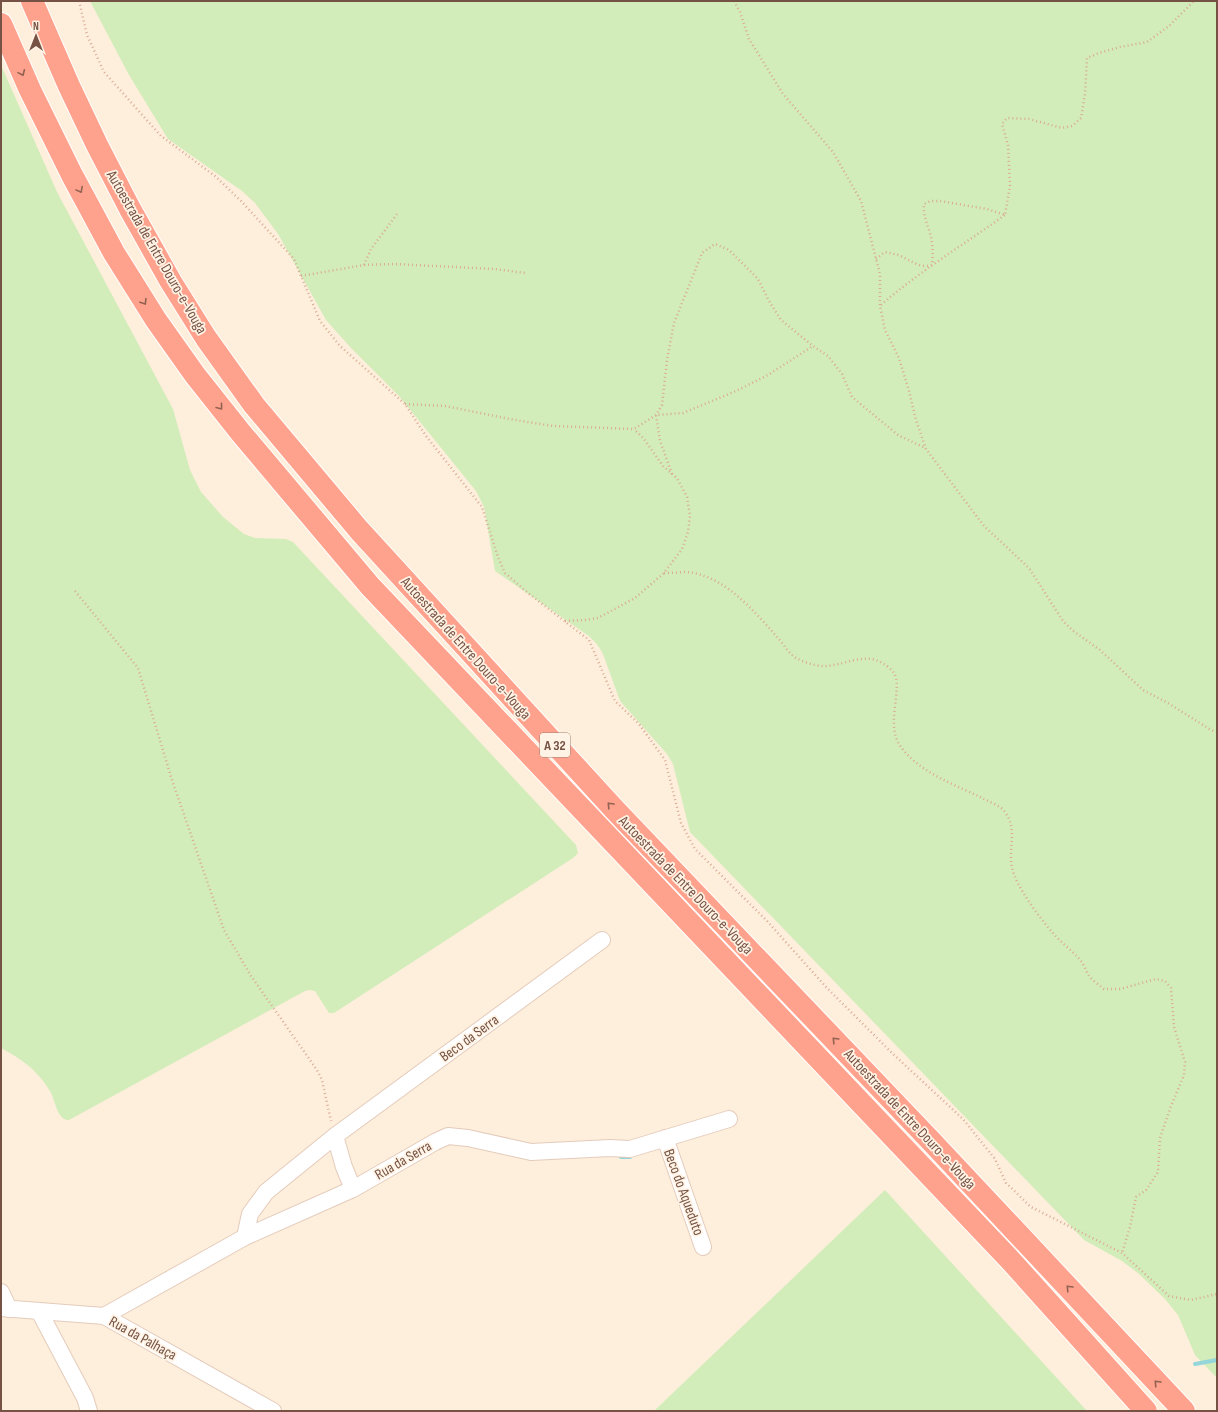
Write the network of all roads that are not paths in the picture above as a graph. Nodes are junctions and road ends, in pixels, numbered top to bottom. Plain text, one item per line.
1 (32, 1) edge
2 (1, 24) edge
3 (602, 940) dead end
4 (729, 1119) dead end
5 (335, 1136) junction
6 (665, 1138) junction
7 (353, 1189) junction
8 (245, 1237) junction
9 (704, 1247) dead end
10 (1, 1292) edge
11 (5, 1309) edge
12 (39, 1311) junction
13 (104, 1316) junction
14 (90, 1411) edge
15 (273, 1411) edge
16 (1146, 1411) edge
17 (1184, 1411) edge

17 -> 1 highway, Autoestrada de Entre Douro-e-Vouga / A 32
2 -> 16 highway, Autoestrada de Entre Douro-e-Vouga / A 32
3 - 5 street, Beco da Serra
4 - 6 street, Rua da Serra
5 - 7 street
5 - 8 street, Beco da Serra
6 - 7 street, Rua da Serra
6 - 9 street, Beco do Aqueduto
7 - 8 street, Rua da Serra
8 - 13 street, Rua da Serra
10 - 11 street
11 - 12 street, Rua da Palhaça
12 - 13 street, Rua da Palhaça
12 - 14 street
13 - 15 street, Rua da Palhaça

